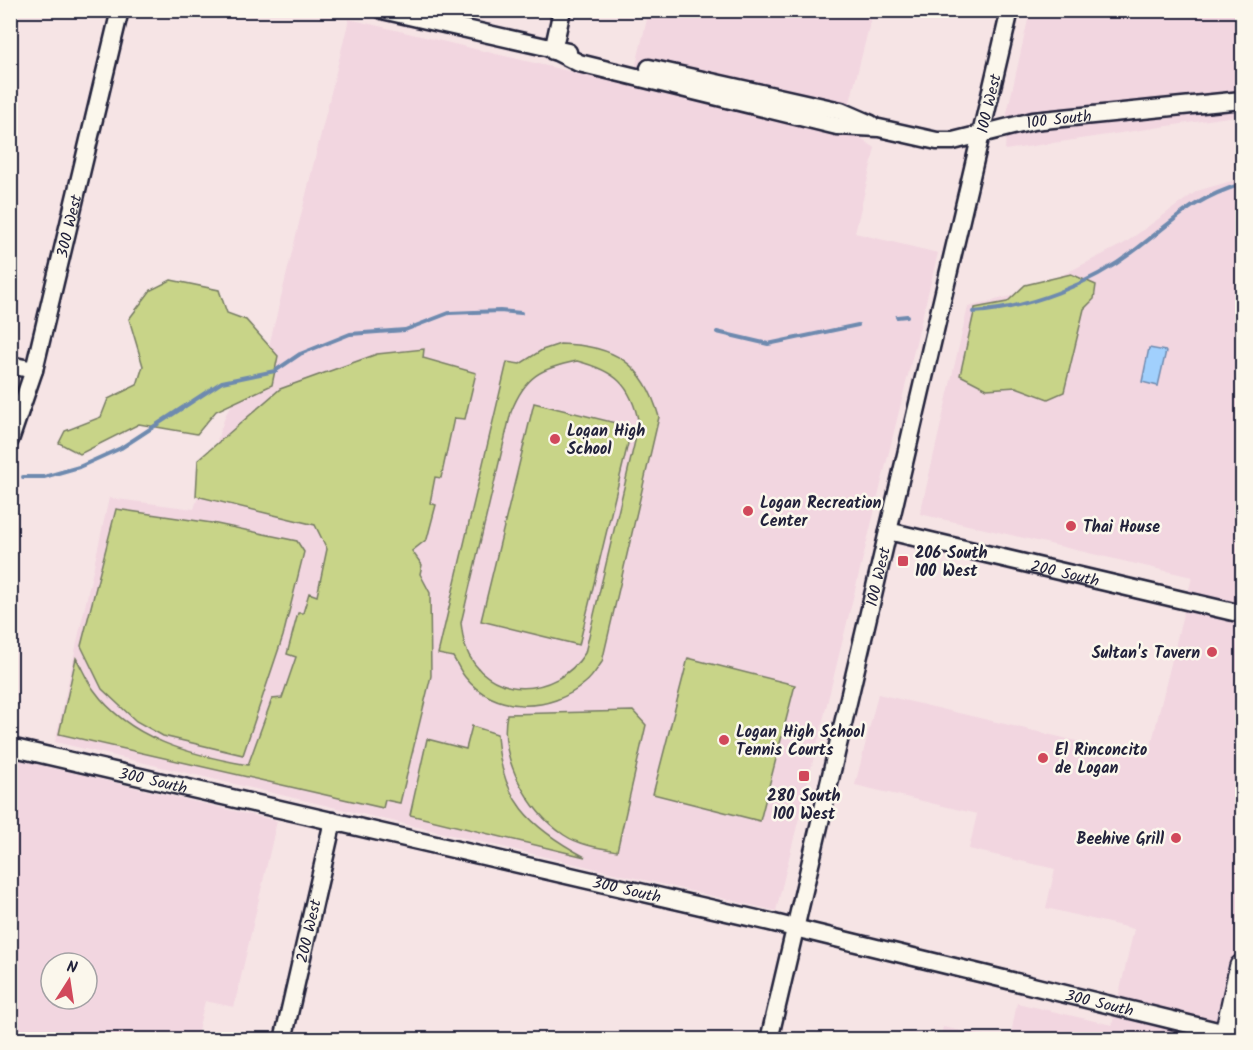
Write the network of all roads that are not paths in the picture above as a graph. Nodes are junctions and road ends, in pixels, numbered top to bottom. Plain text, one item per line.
1 (120, 10) edge
2 (382, 10) edge
3 (562, 10) edge
4 (1010, 10) edge
5 (555, 51) junction
6 (1242, 100) edge
7 (981, 133) junction
8 (10, 365) edge
9 (34, 370) junction
10 (10, 440) edge
11 (888, 531) junction
12 (1242, 614) edge
13 (10, 747) edge
14 (333, 821) junction
15 (795, 928) junction
16 (1242, 967) edge
17 (1232, 1037) edge
18 (283, 1040) edge
19 (769, 1040) edge

1 - 9 street, 300 West
2 - 5 street, 100 South
3 - 5 street
4 - 7 street, 100 West
5 - 7 street, 100 South
6 - 7 street, 100 South
7 - 11 street, 100 West
8 - 9 street
9 - 10 street, 300 West
11 - 12 street, 200 South
11 - 15 street, 100 West
13 - 14 street, 300 South
14 - 15 street, 300 South
14 - 18 street, 200 West
15 - 17 street, 300 South
15 - 19 street, 100 West
16 - 17 highway

